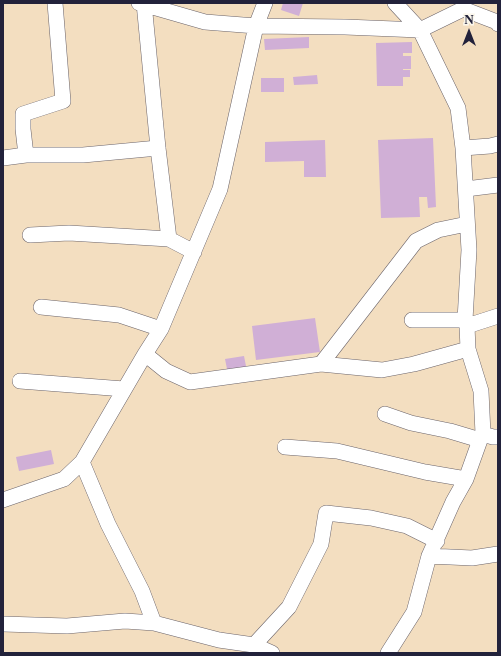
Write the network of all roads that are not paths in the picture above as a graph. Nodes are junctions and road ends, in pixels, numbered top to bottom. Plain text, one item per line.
1 (56, 3) edge
2 (265, 3) edge
3 (395, 3) edge
4 (142, 4) edge
5 (463, 6) edge
6 (498, 22) edge
7 (256, 26) junction
8 (420, 30) junction
9 (498, 144) edge
10 (158, 148) junction
11 (463, 148) junction
12 (26, 155) junction
13 (3, 158) edge
14 (498, 184) edge
15 (466, 189) junction
16 (467, 224) junction
17 (30, 235) dead end
18 (169, 239) junction
19 (194, 252) junction
20 (41, 307) dead end
21 (498, 316) edge
22 (412, 320) dead end
23 (466, 323) junction
24 (161, 328) junction
25 (468, 349) junction
26 (145, 354) junction
27 (321, 364) junction
28 (20, 382) dead end
29 (124, 389) junction
30 (385, 414) dead end
31 (487, 437) edge
32 (285, 447) dead end
33 (82, 462) junction
34 (466, 478) junction
35 (3, 500) edge
36 (437, 541) junction
37 (498, 554) edge
38 (429, 556) junction
39 (154, 623) junction
40 (3, 624) edge
41 (254, 645) junction
42 (272, 653) edge
43 (388, 653) edge

1 - 12 street
2 - 7 street
3 - 8 street
4 - 7 street
4 - 10 street
5 - 6 street
5 - 8 street
7 - 8 street
7 - 19 street
8 - 11 street
9 - 11 street
10 - 12 street
10 - 18 street
11 - 15 street
12 - 13 street
14 - 15 street
15 - 16 street
16 - 23 street
16 - 27 street
17 - 18 street
18 - 19 street
19 - 24 street
20 - 24 street
21 - 23 street
22 - 23 street
23 - 25 street
24 - 26 street
25 - 27 street
25 - 31 street
26 - 27 street
26 - 29 street
28 - 29 street
29 - 33 street
30 - 31 street
31 - 34 street
32 - 34 street
33 - 35 street
33 - 39 street
34 - 36 street
36 - 38 street
36 - 41 street
37 - 38 street
38 - 43 street
39 - 40 street
39 - 41 street
41 - 42 street

